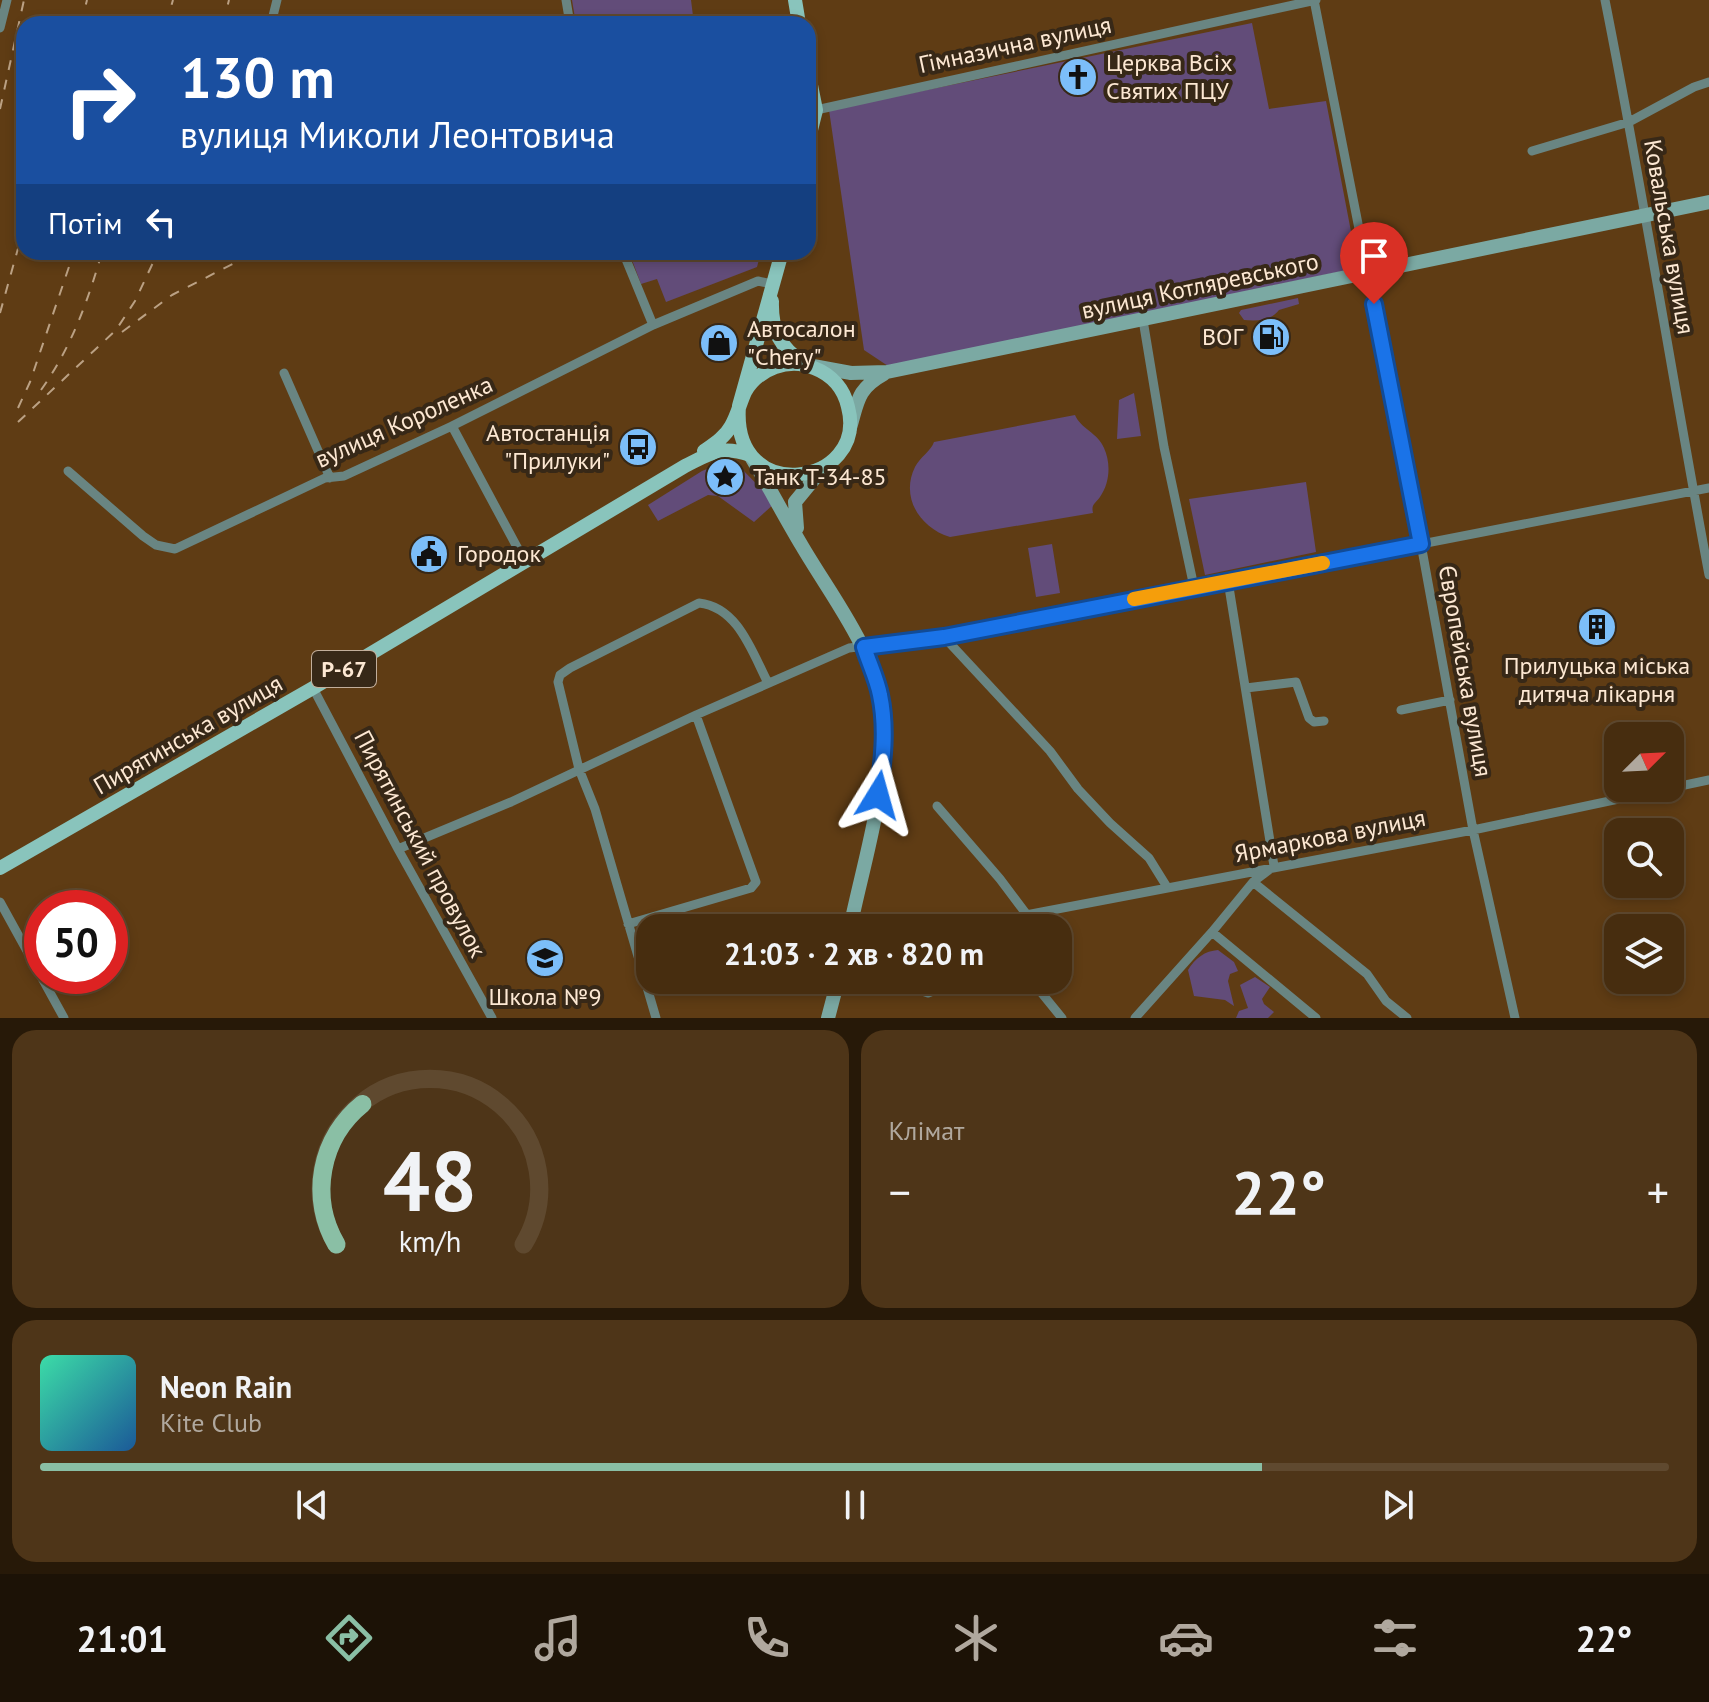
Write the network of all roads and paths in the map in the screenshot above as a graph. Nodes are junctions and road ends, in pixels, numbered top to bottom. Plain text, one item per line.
1 (7, 0) edge
2 (1315, 0) edge
3 (1605, 0) edge
4 (0, 28) edge
5 (1709, 82) edge
6 (816, 110) edge
7 (1629, 122) junction
8 (1532, 151) dead end
9 (1709, 202) edge
10 (1643, 215) junction
11 (626, 260) edge
12 (780, 260) edge
13 (1368, 274) junction
14 (772, 284) junction
15 (1143, 320) junction
16 (653, 325) junction
17 (808, 365) junction
18 (887, 372) junction
19 (284, 373) dead end
20 (739, 406) junction
21 (452, 426) junction
22 (850, 428) junction
23 (750, 455) junction
24 (685, 466) junction
25 (823, 468) junction
26 (68, 471) dead end
27 (330, 478) junction
28 (1709, 488) edge
29 (1693, 491) junction
30 (800, 544) junction
31 (1421, 544) junction
32 (525, 562) junction
33 (1709, 575) edge
34 (1228, 581) junction
35 (1194, 587) junction
36 (944, 637) junction
37 (864, 647) junction
38 (768, 683) junction
39 (313, 688) junction
40 (1246, 688) junction
41 (1450, 700) junction
42 (1401, 710) dead end
43 (696, 715) junction
44 (1324, 721) dead end
45 (579, 769) junction
46 (1709, 780) edge
47 (937, 806) dead end
48 (1473, 830) junction
49 (398, 849) junction
50 (1274, 866) junction
51 (0, 868) edge
52 (1253, 882) junction
53 (1167, 887) junction
54 (0, 902) edge
55 (853, 914) edge
56 (1026, 914) edge
57 (1032, 914) edge
58 (628, 924) junction
59 (1212, 932) junction
60 (834, 994) edge
61 (1042, 994) edge
62 (64, 1018) edge
63 (492, 1018) edge
64 (656, 1018) edge
65 (828, 1018) edge
66 (1062, 1018) edge
67 (1135, 1018) edge
68 (1316, 1018) edge
69 (1407, 1018) edge
70 (1515, 1018) edge

1 - 4 street
2 - 6 street, Гімназична вулиця
2 - 13 street, Європейська вулиця
3 - 7 street, Ковальська вулиця
5 - 7 street
7 - 8 street
7 - 10 street, Ковальська вулиця
9 - 10 main road, вулиця Котляревського
10 - 13 main road, вулиця Котляревського
10 - 29 street, Ковальська вулиця
11 - 16 street
12 - 14 main road, Р-67
13 - 15 main road, вулиця Котляревського
13 - 31 street, Європейська вулиця
14 - 16 street, вулиця Короленка
14 - 17 main road, Р-67
14 - 20 main road, Р-67
15 - 18 main road, вулиця Котляревського
15 - 35 street
16 - 21 street, вулиця Короленка
17 - 18 main road, вулиця Котляревського
17 - 20 main road, Р-67
17 - 22 main road, Р-67
18 - 22 main road
19 - 27 street
20 - 23 main road, Р-67
20 - 24 main road, Р-67
21 - 27 street, вулиця Короленка
21 - 32 street
22 - 25 main road
23 - 24 main road, Р-67
23 - 25 main road, Р-67
23 - 30 main road
24 - 32 main road, Пирятинська вулиця / Р-67
25 - 30 main road
26 - 27 street, вулиця Короленка
28 - 29 street
29 - 31 street
29 - 33 street, Ковальська вулиця
30 - 37 main road
31 - 34 street
31 - 41 street, Європейська вулиця
32 - 39 main road, Пирятинська вулиця / Р-67
34 - 35 street
34 - 40 street
35 - 36 street
36 - 37 street
36 - 53 street
37 - 38 street
37 - 55 main road
38 - 43 street
38 - 45 street
39 - 49 street, Пирятинський провулок
39 - 51 main road, Пирятинська вулиця / Р-67
40 - 44 street
40 - 50 street
41 - 42 street
41 - 48 street, Європейська вулиця
43 - 45 street
43 - 58 street
45 - 49 street
45 - 58 street
46 - 48 street, Ярмаркова вулиця
47 - 56 street
48 - 50 street, Ярмаркова вулиця
48 - 70 street, Європейська вулиця
49 - 63 street, Пирятинський провулок
50 - 52 street
50 - 53 street, Ярмаркова вулиця
52 - 59 street
52 - 69 street
53 - 57 street, Ярмаркова вулиця
54 - 62 street
58 - 64 street
59 - 67 street
59 - 68 street
60 - 65 main road
61 - 66 street

